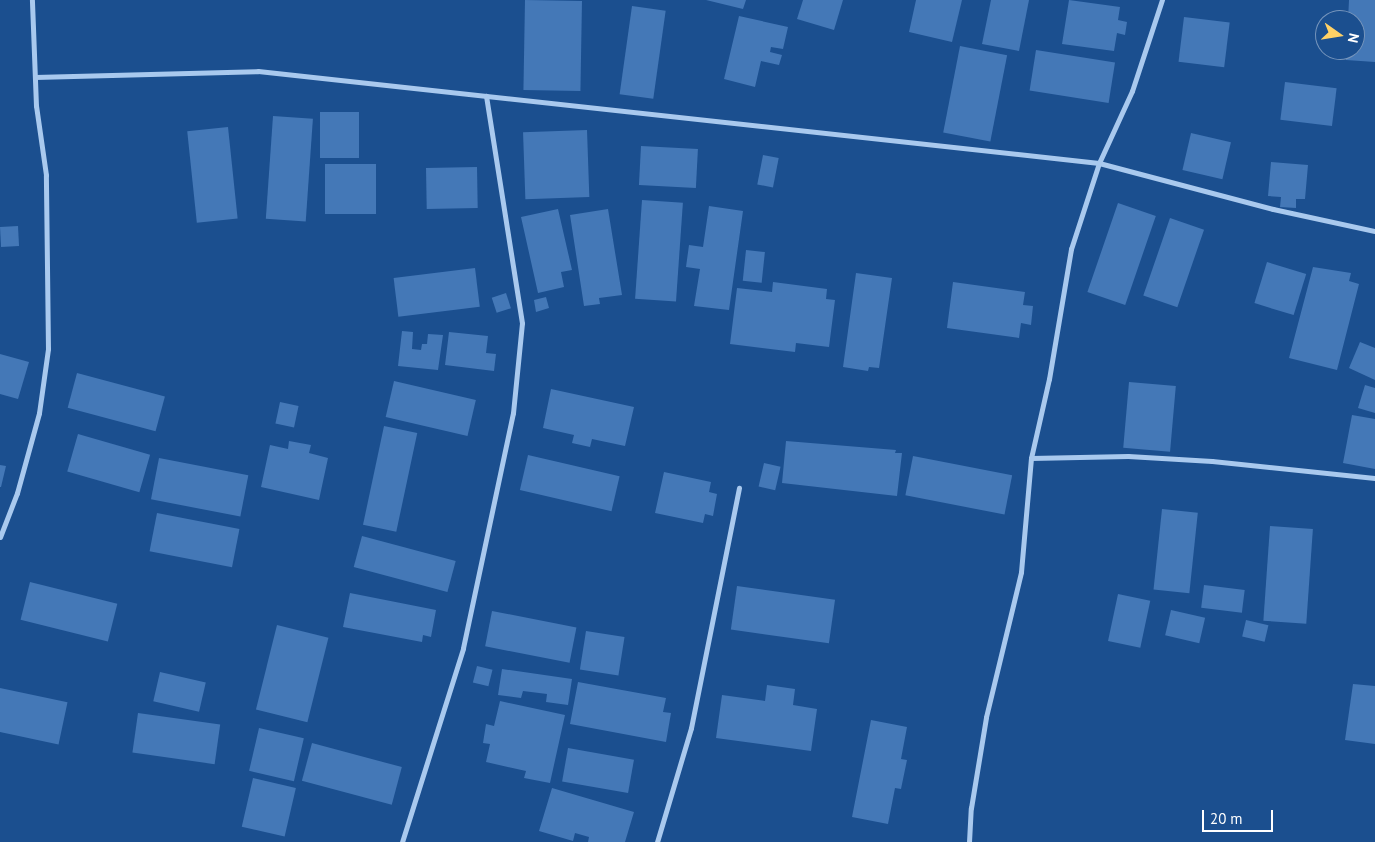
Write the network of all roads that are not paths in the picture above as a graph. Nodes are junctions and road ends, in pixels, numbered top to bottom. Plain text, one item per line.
1 (32, 0) edge
2 (1162, 0) edge
3 (35, 77) junction
4 (486, 96) junction
5 (1099, 163) junction
6 (1375, 231) edge
7 (1031, 458) junction
8 (1375, 478) edge
9 (739, 488) dead end
10 (0, 537) edge
11 (402, 842) edge
12 (657, 842) edge
13 (969, 842) edge

1 - 3 street
2 - 5 street
3 - 4 street
3 - 10 street
4 - 5 street
4 - 11 street
5 - 6 street
5 - 7 street
7 - 8 street
7 - 13 street
9 - 12 street

